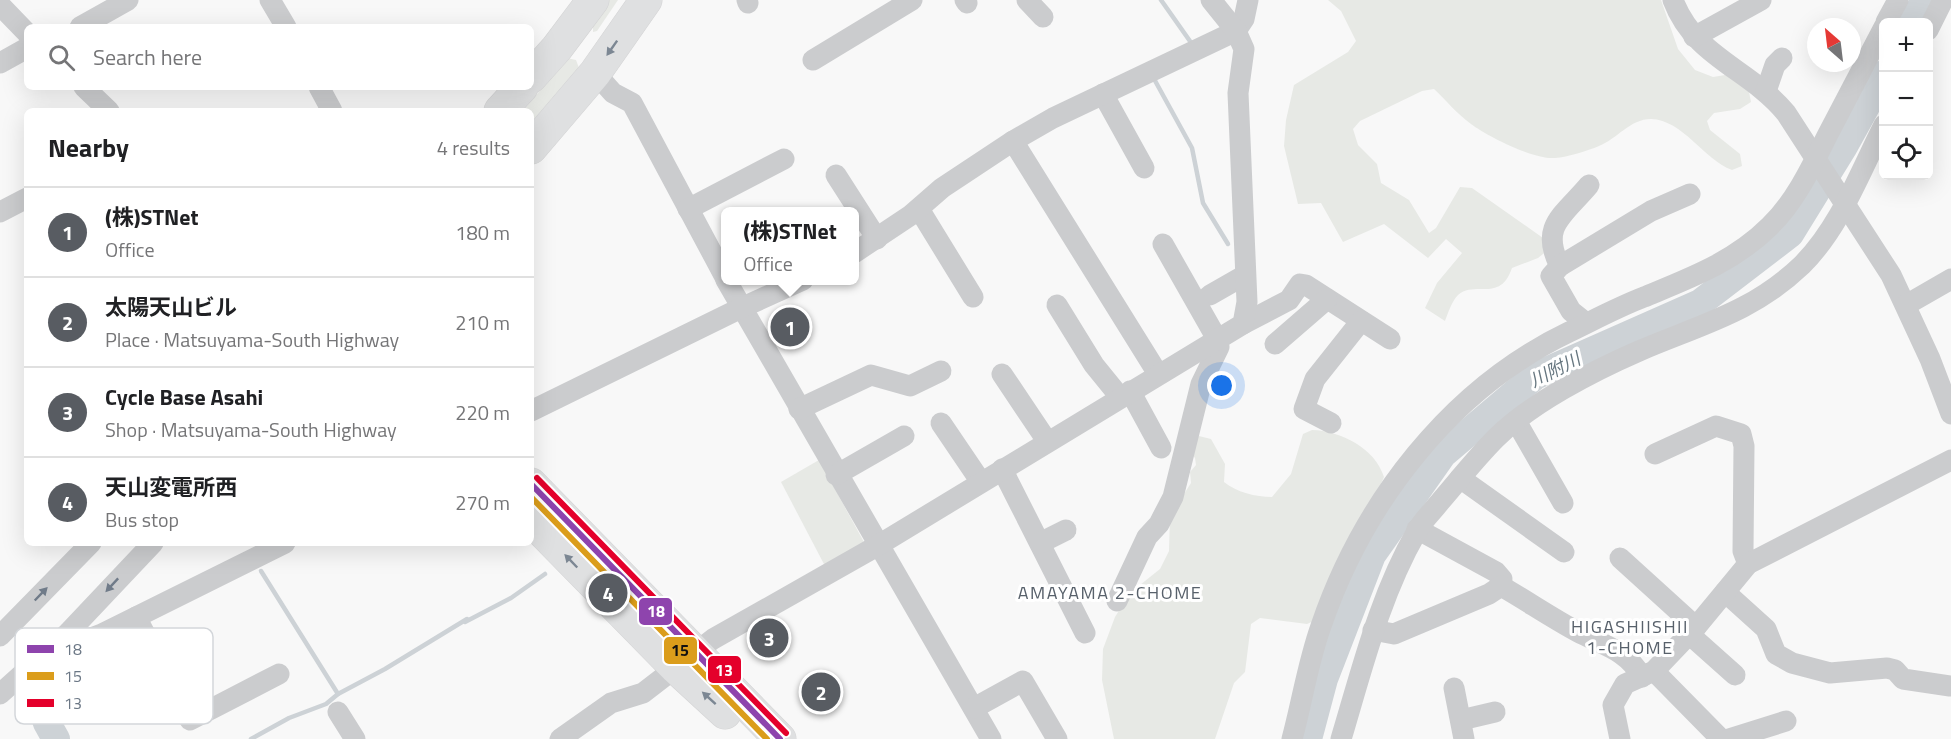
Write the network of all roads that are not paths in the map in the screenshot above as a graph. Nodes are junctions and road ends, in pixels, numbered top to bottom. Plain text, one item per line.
1 (128, 0) edge
2 (270, 0) edge
3 (646, 0) edge
4 (912, 0) edge
5 (1027, 0) edge
6 (1211, 0) edge
7 (1248, 0) edge
8 (1761, 0) edge
9 (1898, 0) edge
10 (1943, 0) edge
11 (1675, 1) edge
12 (0, 5) edge
13 (579, 7) edge
14 (1043, 17) dead end
15 (1888, 18) edge
16 (1933, 21) edge
17 (85, 24) edge
18 (283, 24) edge
19 (24, 30) edge
20 (1236, 31) junction
21 (1694, 37) junction
22 (1879, 37) edge
23 (24, 50) edge
24 (1782, 58) dead end
25 (813, 60) dead end
26 (0, 63) edge
27 (534, 73) edge
28 (595, 74) junction
29 (87, 90) edge
30 (321, 90) edge
31 (519, 90) edge
32 (1766, 91) junction
33 (1103, 94) junction
34 (106, 108) edge
35 (330, 108) edge
36 (503, 108) edge
37 (1883, 126) edge
38 (1013, 141) junction
39 (534, 145) edge
40 (784, 159) dead end
41 (1817, 163) junction
42 (1144, 168) dead end
43 (836, 175) dead end
44 (1589, 185) dead end
45 (1690, 194) dead end
46 (24, 200) edge
47 (1841, 202) junction
48 (856, 207) edge
49 (919, 208) junction
50 (688, 209) junction
51 (859, 211) edge
52 (0, 212) edge
53 (877, 239) junction
54 (1163, 244) dead end
55 (859, 250) edge
56 (1560, 266) junction
57 (721, 271) edge
58 (1245, 275) junction
59 (1951, 279) edge
60 (729, 285) edge
61 (792, 285) edge
62 (1210, 295) dead end
63 (973, 297) dead end
64 (1327, 299) junction
65 (1057, 305) dead end
66 (1906, 305) junction
67 (741, 308) junction
68 (1362, 321) junction
69 (1586, 323) junction
70 (1243, 324) junction
71 (1217, 339) junction
72 (1390, 339) dead end
73 (1275, 344) dead end
74 (941, 371) dead end
75 (1002, 374) dead end
76 (1158, 374) junction
77 (1125, 394) junction
78 (799, 409) junction
79 (534, 410) edge
80 (1951, 414) edge
81 (1516, 421) junction
82 (941, 423) dead end
83 (1331, 423) dead end
84 (904, 436) dead end
85 (1047, 441) junction
86 (1161, 448) dead end
87 (1655, 454) dead end
88 (1951, 460) edge
89 (1002, 469) junction
90 (836, 474) junction
91 (1460, 478) junction
92 (981, 482) junction
93 (534, 487) edge
94 (1563, 503) dead end
95 (534, 523) edge
96 (1417, 529) junction
97 (1066, 530) dead end
98 (1034, 543) junction
99 (88, 546) edge
100 (150, 546) edge
101 (279, 546) edge
102 (878, 546) junction
103 (1564, 552) dead end
104 (1620, 558) dead end
105 (1748, 564) junction
106 (1506, 578) junction
107 (1725, 592) junction
108 (1117, 601) dead end
109 (136, 617) junction
110 (73, 628) edge
111 (113, 628) edge
112 (142, 628) edge
113 (1373, 630) junction
114 (1693, 630) junction
115 (1085, 633) dead end
116 (0, 636) edge
117 (685, 661) junction
118 (279, 674) dead end
119 (1648, 674) junction
120 (1734, 675) dead end
121 (15, 680) edge
122 (1950, 686) edge
123 (1454, 688) dead end
124 (1, 692) edge
125 (213, 708) edge
126 (974, 708) junction
127 (338, 712) dead end
128 (1495, 712) dead end
129 (1786, 721) dead end
130 (1462, 730) edge
131 (355, 739) edge
132 (560, 739) edge
133 (751, 739) edge
134 (780, 739) edge
135 (991, 739) edge
136 (1057, 739) edge
137 (1292, 739) edge
138 (1341, 739) edge
139 (1620, 739) edge
140 (1721, 739) edge
141 (1728, 739) edge

1 - 17 street
2 - 18 street
3 -> 28 highway
4 - 25 street
5 - 14 street
6 - 20 street
7 - 20 street
8 - 21 street
9 - 15 street
10 - 16 street
11 - 21 street
12 - 19 street
13 - 27 highway
20 - 33 street
20 - 58 street
21 - 32 street
22 - 41 street
23 - 26 street
24 - 32 street
28 - 39 highway
28 - 50 street
29 - 34 street
30 - 35 street
31 - 36 highway
32 - 41 street
33 - 38 street
33 - 42 street
37 - 47 street
38 - 49 street
38 - 76 street
40 - 50 street
41 - 47 street
41 - 69 street
43 - 48 street
44 - 56 street
45 - 56 street
46 - 52 street
47 - 66 street
47 - 81 street
49 - 53 street
49 - 63 street
50 - 57 street
51 - 53 street
53 - 55 street
54 - 71 street
56 - 69 street
58 - 62 street
58 - 70 street
59 - 66 street
60 - 67 street
61 - 67 street
64 - 68 street
64 - 70 street
64 - 73 street
65 - 77 street
66 - 80 street
67 - 78 street
67 - 79 street
68 - 72 street
68 - 83 street
69 - 137 street
70 - 71 street
71 - 76 street
71 - 108 street
74 - 78 street
75 - 85 street
76 - 77 street
77 - 85 street
77 - 86 street
78 - 90 street
81 - 91 street
81 - 94 street
82 - 92 street
84 - 90 street
85 - 89 street
87 - 105 street
88 - 105 street
89 - 92 street
89 - 98 street
90 - 102 street
91 - 96 street
91 - 103 street
92 - 102 street
93 - 117 highway
117 -> 95 highway
96 - 106 street
96 - 113 street
97 - 98 street
98 - 115 street
116 -> 99 street
100 -> 110 street
101 - 109 street
102 - 117 street
102 - 126 street
104 - 114 street
105 - 107 street
106 - 113 street
106 - 119 street
107 - 114 street
107 - 122 street
109 - 111 street
109 - 112 street
113 - 138 street
114 - 119 street
114 - 120 street
117 - 132 street
133 -> 117 highway
117 - 134 highway
118 - 125 street
119 - 139 street
119 - 140 street
121 - 124 street
123 - 130 street
126 - 135 street
126 - 136 street
127 - 131 street
128 - 130 street
129 - 141 street

